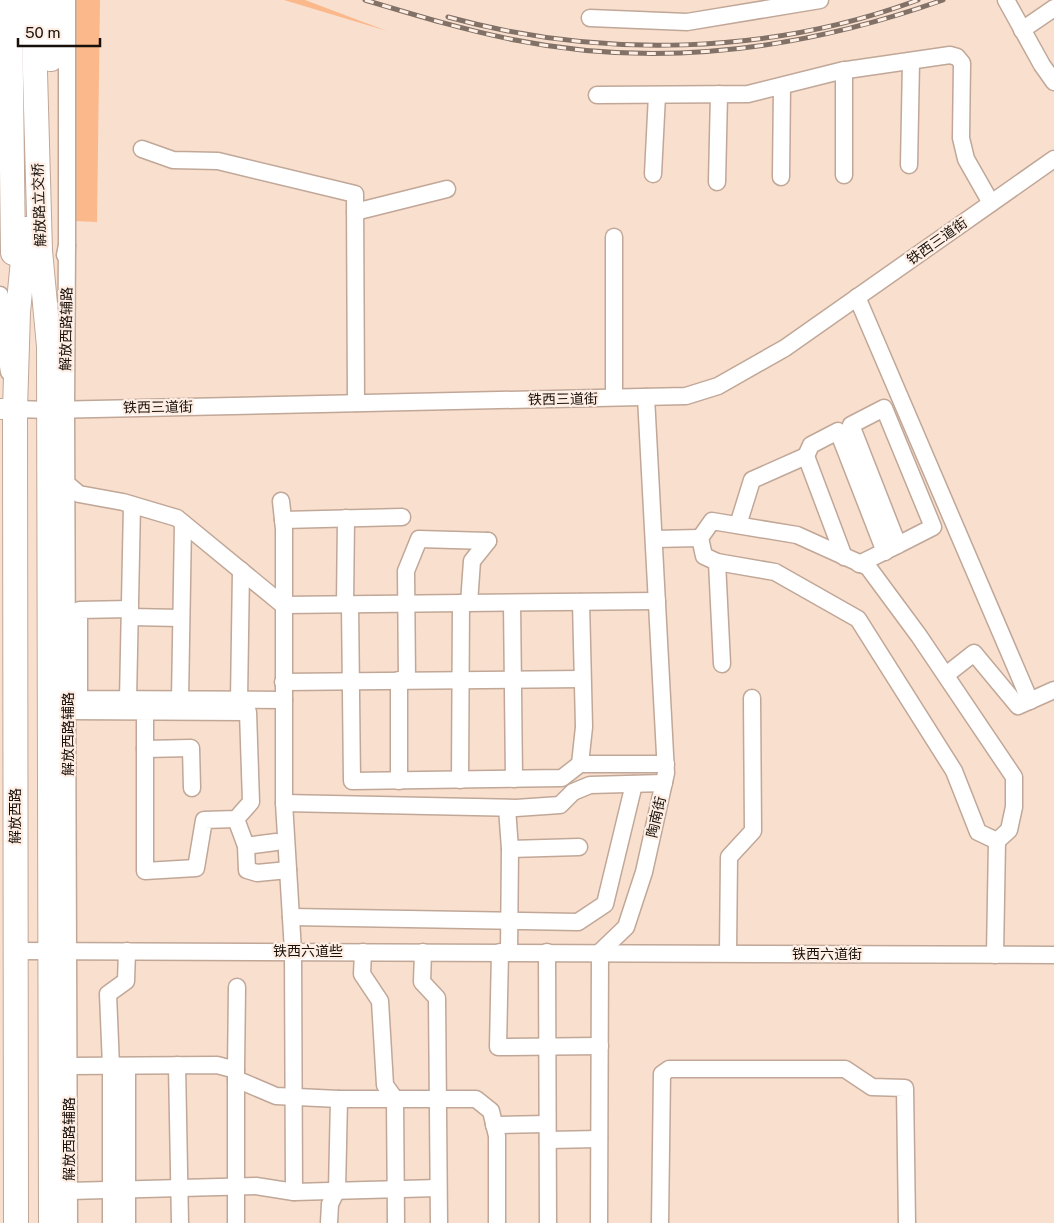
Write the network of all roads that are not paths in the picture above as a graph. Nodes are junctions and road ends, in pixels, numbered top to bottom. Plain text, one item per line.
1 (10, 0) edge
2 (26, 0) edge
3 (33, 0) edge
4 (50, 0) edge
5 (67, 0) edge
6 (820, 0) edge
7 (1006, 0) edge
8 (1054, 8) edge
9 (590, 18) dead end
10 (1022, 30) junction
11 (911, 62) junction
12 (844, 70) junction
13 (1054, 82) edge
14 (782, 86) junction
15 (657, 94) junction
16 (719, 94) junction
17 (597, 95) dead end
18 (142, 149) dead end
19 (1054, 159) edge
20 (909, 165) dead end
21 (653, 174) dead end
22 (844, 175) dead end
23 (781, 177) dead end
24 (717, 182) dead end
25 (447, 189) dead end
26 (991, 203) junction
27 (355, 212) junction
28 (614, 238) dead end
29 (67, 245) junction
30 (0, 295) edge
31 (857, 297) junction
32 (18, 312) junction
33 (49, 346) junction
34 (614, 397) junction
35 (646, 397) junction
36 (356, 403) junction
37 (8, 409) edge
38 (57, 409) junction
39 (844, 428) junction
40 (806, 456) junction
41 (66, 483) junction
42 (281, 500) dead end
43 (132, 505) junction
44 (402, 517) dead end
45 (346, 518) junction
46 (283, 520) junction
47 (183, 523) junction
48 (738, 525) junction
49 (700, 538) junction
50 (654, 539) junction
51 (892, 548) junction
52 (844, 557) junction
53 (717, 562) junction
54 (859, 564) junction
55 (241, 570) junction
56 (657, 601) junction
57 (582, 602) junction
58 (465, 603) junction
59 (512, 603) junction
60 (406, 604) junction
61 (283, 605) junction
62 (347, 605) junction
63 (130, 613) junction
64 (181, 618) junction
65 (722, 664) dead end
66 (946, 676) junction
67 (513, 679) junction
68 (582, 679) junction
69 (403, 680) junction
70 (461, 680) junction
71 (349, 681) junction
72 (283, 682) junction
73 (1054, 690) edge
74 (752, 698) dead end
75 (128, 700) junction
76 (180, 700) junction
77 (238, 700) junction
78 (284, 700) junction
79 (1030, 701) junction
80 (68, 710) junction
81 (145, 711) junction
82 (145, 749) junction
83 (580, 764) junction
84 (666, 764) junction
85 (514, 779) junction
86 (399, 780) junction
87 (460, 780) junction
88 (664, 783) junction
89 (634, 784) junction
90 (192, 788) dead end
91 (284, 803) junction
92 (507, 808) junction
93 (236, 819) junction
94 (997, 841) junction
95 (276, 842) dead end
96 (246, 846) junction
97 (579, 847) dead end
98 (510, 849) junction
99 (288, 870) junction
100 (291, 917) junction
101 (510, 921) junction
102 (60, 950) junction
103 (8, 951) edge
104 (127, 951) junction
105 (292, 951) junction
106 (363, 952) junction
107 (423, 952) junction
108 (504, 952) junction
109 (546, 952) junction
110 (600, 952) junction
111 (728, 953) junction
112 (995, 955) junction
113 (1054, 955) edge
114 (237, 987) dead end
115 (600, 1046) junction
116 (547, 1048) junction
117 (177, 1065) junction
118 (69, 1066) junction
119 (119, 1066) junction
120 (236, 1075) junction
121 (293, 1096) junction
122 (339, 1099) junction
123 (395, 1099) junction
124 (438, 1099) junction
125 (494, 1126) junction
126 (548, 1132) junction
127 (600, 1139) junction
128 (236, 1187) junction
129 (179, 1188) junction
130 (438, 1188) junction
131 (127, 1189) junction
132 (396, 1189) junction
133 (110, 1190) junction
134 (337, 1190) junction
135 (69, 1191) junction
136 (294, 1192) junction
137 (16, 1223) edge
138 (51, 1223) edge
139 (69, 1223) edge
140 (111, 1223) edge
141 (127, 1223) edge
142 (180, 1223) edge
143 (236, 1223) edge
144 (330, 1223) edge
145 (396, 1223) edge
146 (439, 1223) edge
147 (497, 1223) edge
148 (548, 1223) edge
149 (599, 1223) edge
150 (660, 1223) edge
151 (907, 1223) edge

1 - 32 highway
2 - 32 highway, 解放路立交桥
3 - 33 highway, 解放路立交桥
4 - 33 highway
5 - 29 street
6 - 9 street
7 - 10 street
8 - 10 street
10 - 13 street
11 - 12 street
11 - 20 street
11 - 26 street
12 - 14 street
12 - 22 street
14 - 16 street
14 - 23 street
15 - 16 street
15 - 17 street
15 - 21 street
16 - 24 street
18 - 27 street
19 - 26 street, 铁西三道街
25 - 27 street
26 - 31 street, 铁西三道街
27 - 36 street
28 - 34 street
29 - 33 street
29 - 38 street, 解放西路辅路
30 - 37 street
31 - 35 street, 铁西三道街
31 - 79 street
32 - 37 highway, 解放路立交桥
33 - 38 highway, 解放路立交桥
34 - 35 street, 铁西三道街
34 - 36 street, 铁西三道街
35 - 50 street, 陶南街
36 - 38 street, 铁西三道街
37 - 38 street, 铁西三道街
37 - 103 highway, 解放西路
38 - 41 street, 解放西路辅路
38 - 102 highway
39 - 40 street
39 - 51 street
39 - 51 street
40 - 48 street
40 - 52 street
41 - 43 street
41 - 80 street, 解放西路辅路
42 - 46 street
43 - 47 street
43 - 63 street
44 - 45 street
45 - 46 street
45 - 62 street
46 - 61 street
47 - 55 street
47 - 64 street
48 - 49 street
48 - 52 street
49 - 50 street
49 - 53 street
50 - 56 street, 陶南街
51 - 54 street
52 - 54 street
53 - 65 street
53 - 94 street
54 - 66 street
55 - 61 street
55 - 77 street
56 - 57 street
56 - 84 street, 陶南街
57 - 59 street
57 - 68 street
58 - 59 street
58 - 60 street
58 - 60 street
58 - 70 street
59 - 67 street
60 - 62 street
60 - 69 street
61 - 62 street
61 - 72 street
62 - 71 street
63 - 64 street
63 - 75 street
63 - 75 street
64 - 76 street
66 - 79 street
66 - 94 street
67 - 68 street
67 - 70 street
67 - 85 street
68 - 83 street
69 - 70 street
69 - 71 street
69 - 86 street
70 - 87 street
71 - 72 street
71 - 86 street
72 - 78 street
73 - 79 street
74 - 111 street
75 - 76 street
76 - 77 street
77 - 78 street
78 - 91 street
80 - 81 street
80 - 102 street, 解放西路辅路
81 - 82 street
81 - 93 street
82 - 90 street
82 - 93 street
83 - 84 street
83 - 85 street
84 - 88 street, 陶南街
85 - 87 street
86 - 87 street
88 - 89 street
88 - 110 street, 陶南街
89 - 92 street
89 - 101 street
91 - 92 street
91 - 99 street
92 - 98 street
93 - 96 street
94 - 112 street
95 - 96 street
96 - 99 street
97 - 98 street
98 - 101 street
99 - 100 street
100 - 101 street
100 - 105 street
101 - 108 street
102 - 103 street, 铁西六道些
102 - 104 street, 铁西六道些
102 - 118 street, 解放西路辅路
102 - 138 highway
103 - 137 highway, 解放西路
104 - 105 street, 铁西六道些
104 - 119 street
105 - 106 street, 铁西六道些
105 - 121 street
106 - 107 street, 铁西六道些
106 - 123 street
107 - 108 street, 铁西六道些
107 - 124 street
108 - 109 street, 铁西六道些
108 - 116 street
109 - 110 street, 铁西六道些
109 - 116 street
110 - 111 street, 铁西六道街
110 - 115 street
111 - 112 street, 铁西六道街
112 - 113 street, 铁西六道街
114 - 120 street
115 - 116 street
115 - 127 street
116 - 126 street
117 - 119 street
117 - 120 street
117 - 129 street
118 - 119 street
118 - 135 street, 解放西路辅路
119 - 131 street
119 - 133 street
120 - 121 street
120 - 128 street
121 - 122 street
121 - 136 street
122 - 123 street
122 - 134 street
123 - 124 street
123 - 132 street
124 - 125 street
124 - 130 street
125 - 126 street
125 - 147 street
126 - 127 street
126 - 148 street
127 - 149 street
128 - 129 street
128 - 136 street
128 - 143 street
129 - 131 street
129 - 142 street
130 - 132 street
130 - 146 street
131 - 133 street
131 - 141 street
132 - 134 street
132 - 145 street
133 - 135 street
133 - 140 street
134 - 136 street
134 - 144 street
135 - 139 street, 解放西路辅路
150 - 151 street

